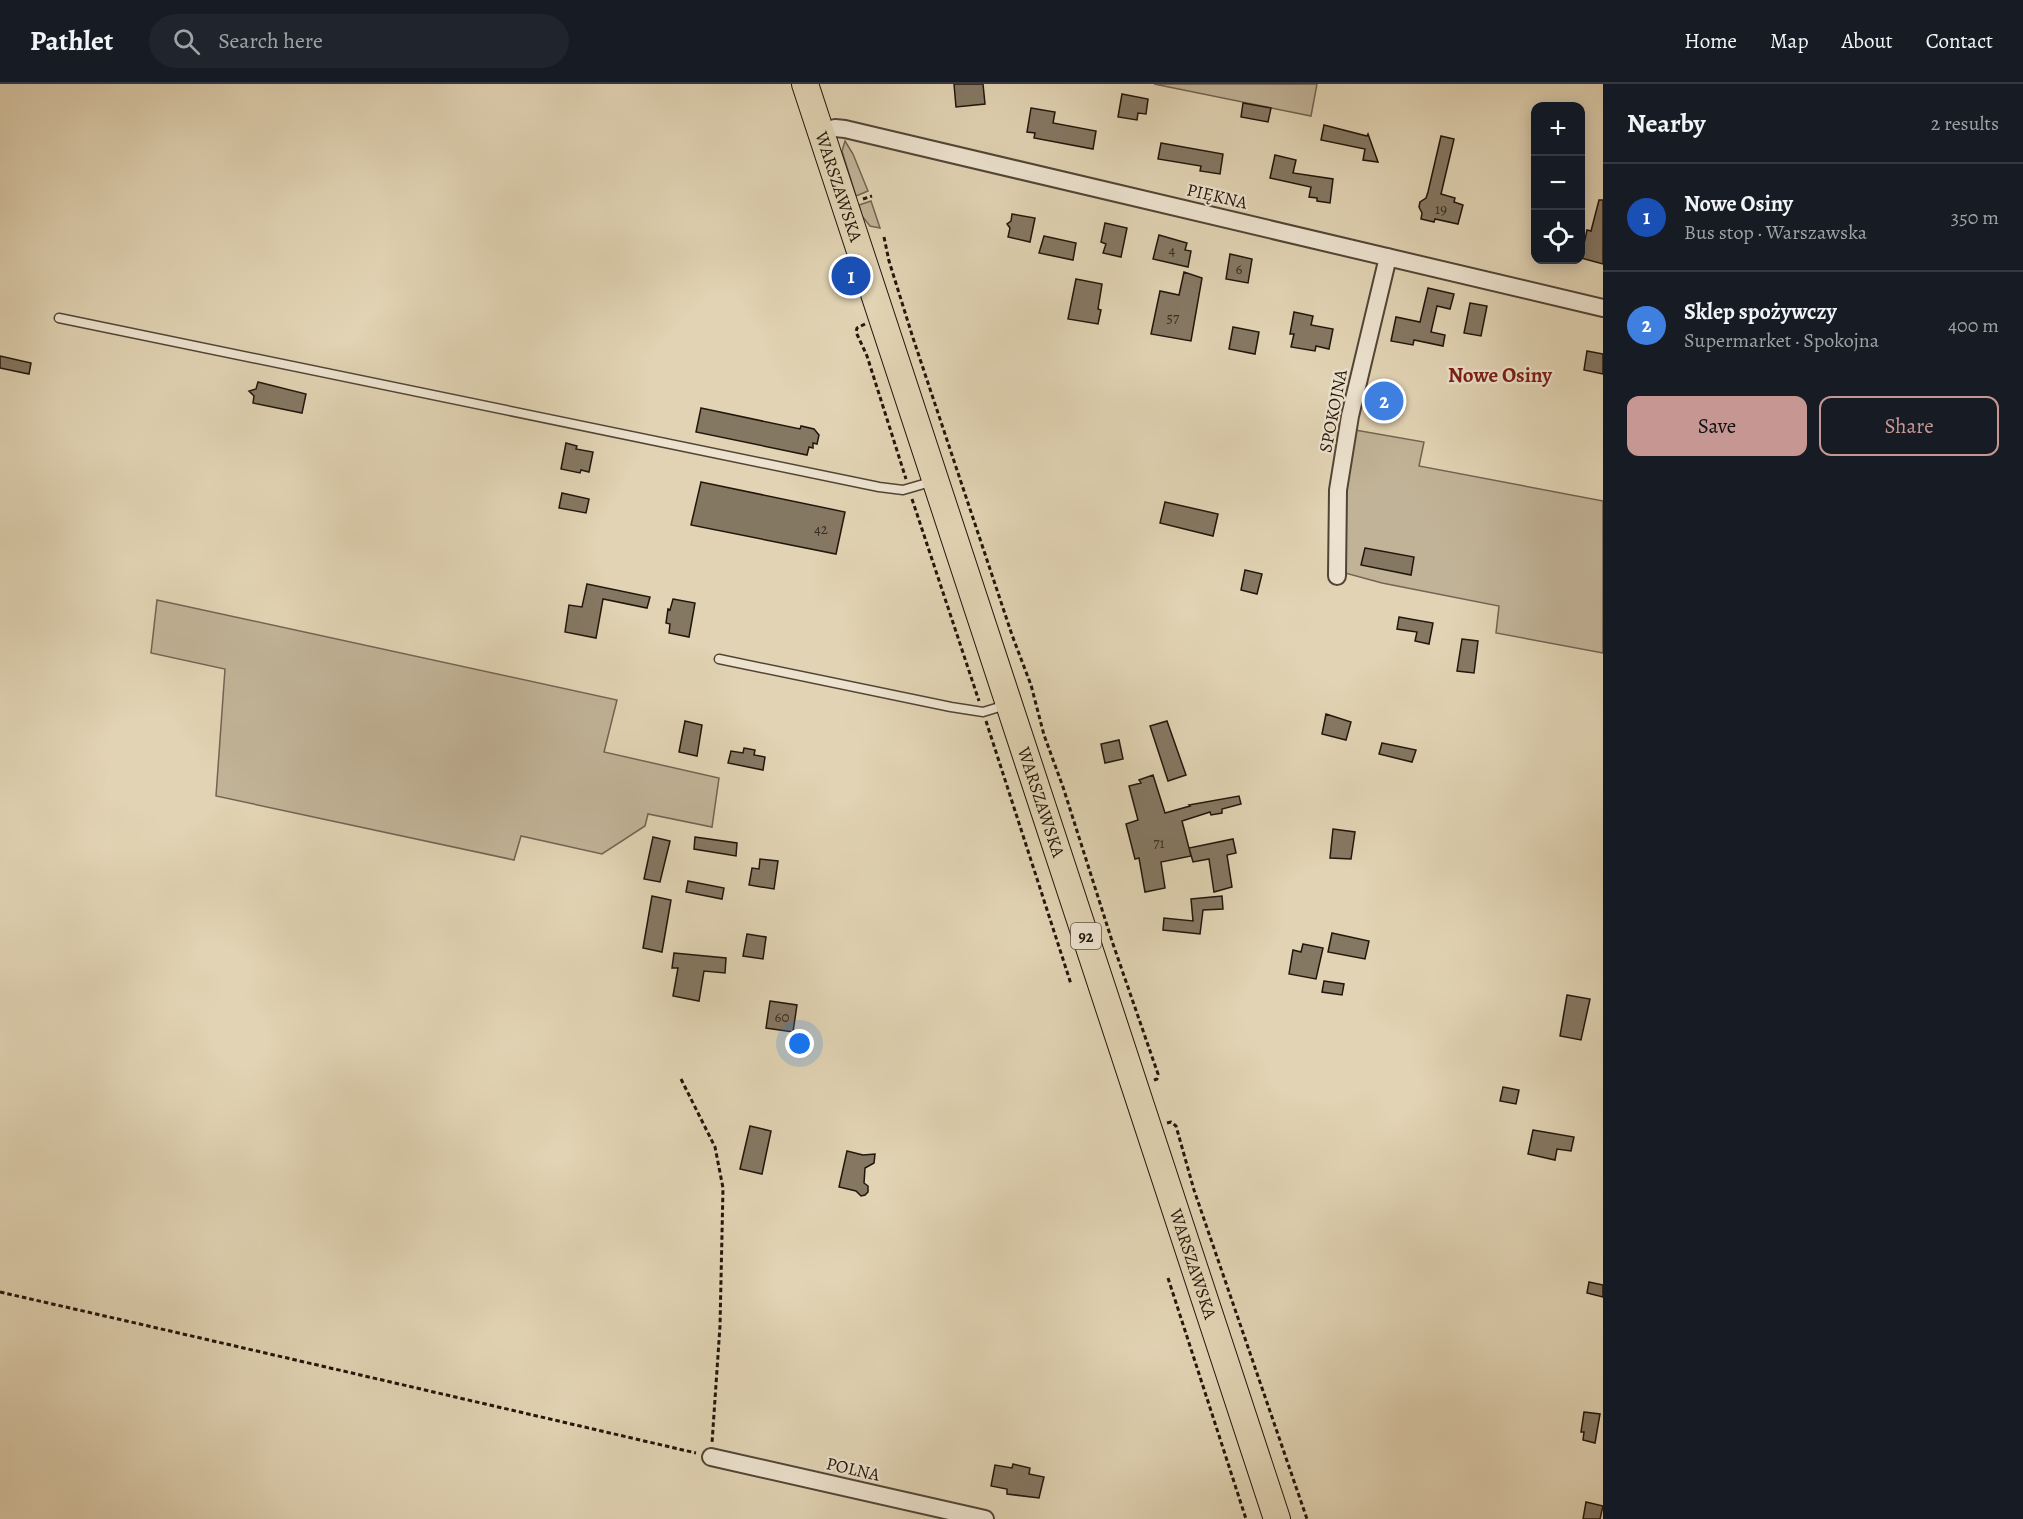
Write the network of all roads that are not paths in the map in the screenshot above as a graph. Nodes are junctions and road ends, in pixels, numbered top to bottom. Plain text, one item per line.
1 (805, 84) edge
2 (821, 132) junction
3 (1388, 257) junction
4 (1603, 308) edge
5 (59, 318) dead end
6 (936, 480) junction
7 (1337, 576) dead end
8 (719, 659) dead end
9 (1009, 704) junction
10 (711, 1457) road end
11 (985, 1519) edge
12 (1277, 1519) edge

1 - 2 main road, WARSZAWSKA / 92
2 - 3 street, PIĘKNA
2 - 6 main road, WARSZAWSKA / 92
3 - 4 street, PIĘKNA
3 - 7 street, SPOKOJNA
5 - 6 lane
6 - 9 main road, WARSZAWSKA / 92
8 - 9 lane
9 - 12 main road, WARSZAWSKA / 92
10 - 11 street, POLNA

